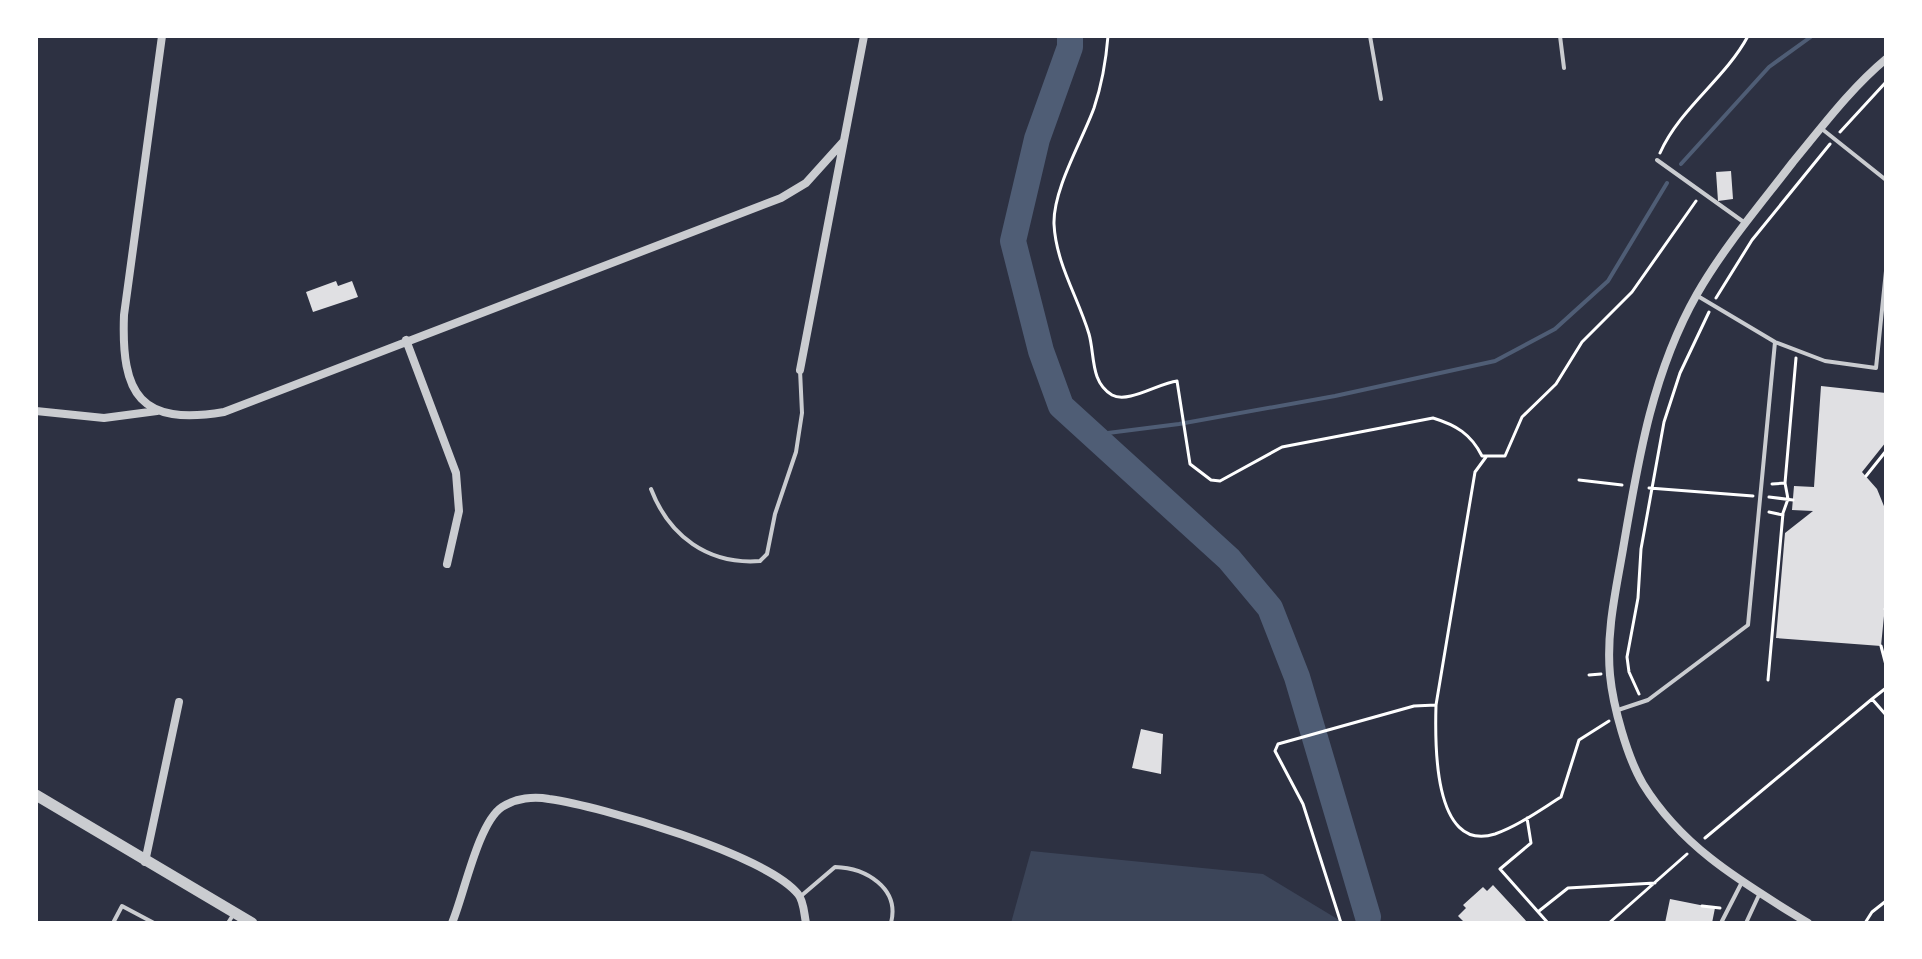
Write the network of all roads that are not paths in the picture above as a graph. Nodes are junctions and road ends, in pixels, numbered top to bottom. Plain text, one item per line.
1 (162, 36) edge
2 (864, 36) edge
3 (1370, 36) edge
4 (1560, 36) edge
5 (1886, 59) edge
6 (1564, 68) dead end
7 (1381, 99) dead end
8 (1821, 128) junction
9 (843, 142) junction
10 (1657, 160) road end
11 (1886, 180) edge
12 (1745, 223) junction
13 (1886, 271) edge
14 (1696, 295) junction
15 (406, 340) junction
16 (1775, 342) junction
17 (800, 370) joint
18 (36, 411) edge
19 (157, 411) junction
20 (651, 489) dead end
21 (447, 564) dead end
22 (179, 702) dead end
23 (1616, 711) junction
24 (36, 795) edge
25 (145, 862) junction
26 (1742, 882) junction
27 (1760, 893) junction
28 (801, 896) junction
29 (231, 918) edge
30 (113, 923) edge
31 (154, 923) edge
32 (252, 923) edge
33 (452, 923) edge
34 (809, 923) edge
35 (843, 923) edge
36 (891, 923) edge
37 (1721, 923) edge
38 (1746, 923) edge
39 (1808, 923) edge

1 - 19 street
2 - 9 street
3 - 7 lane
4 - 6 lane
5 - 8 street
8 - 11 lane
8 - 12 street
9 - 15 street
9 - 17 street
10 - 12 lane
12 - 14 street
13 - 16 lane
14 - 16 lane
14 - 23 street
15 - 19 street
15 - 21 street
16 - 23 lane
17 - 20 lane
18 - 19 street
22 - 25 street
23 - 26 street
24 - 25 street
25 - 29 street
26 - 27 street
26 - 37 lane
27 - 38 lane
27 - 39 street
28 - 33 street
28 - 34 street
28 - 36 lane
29 - 32 street
30 - 31 lane
34 - 35 lane

